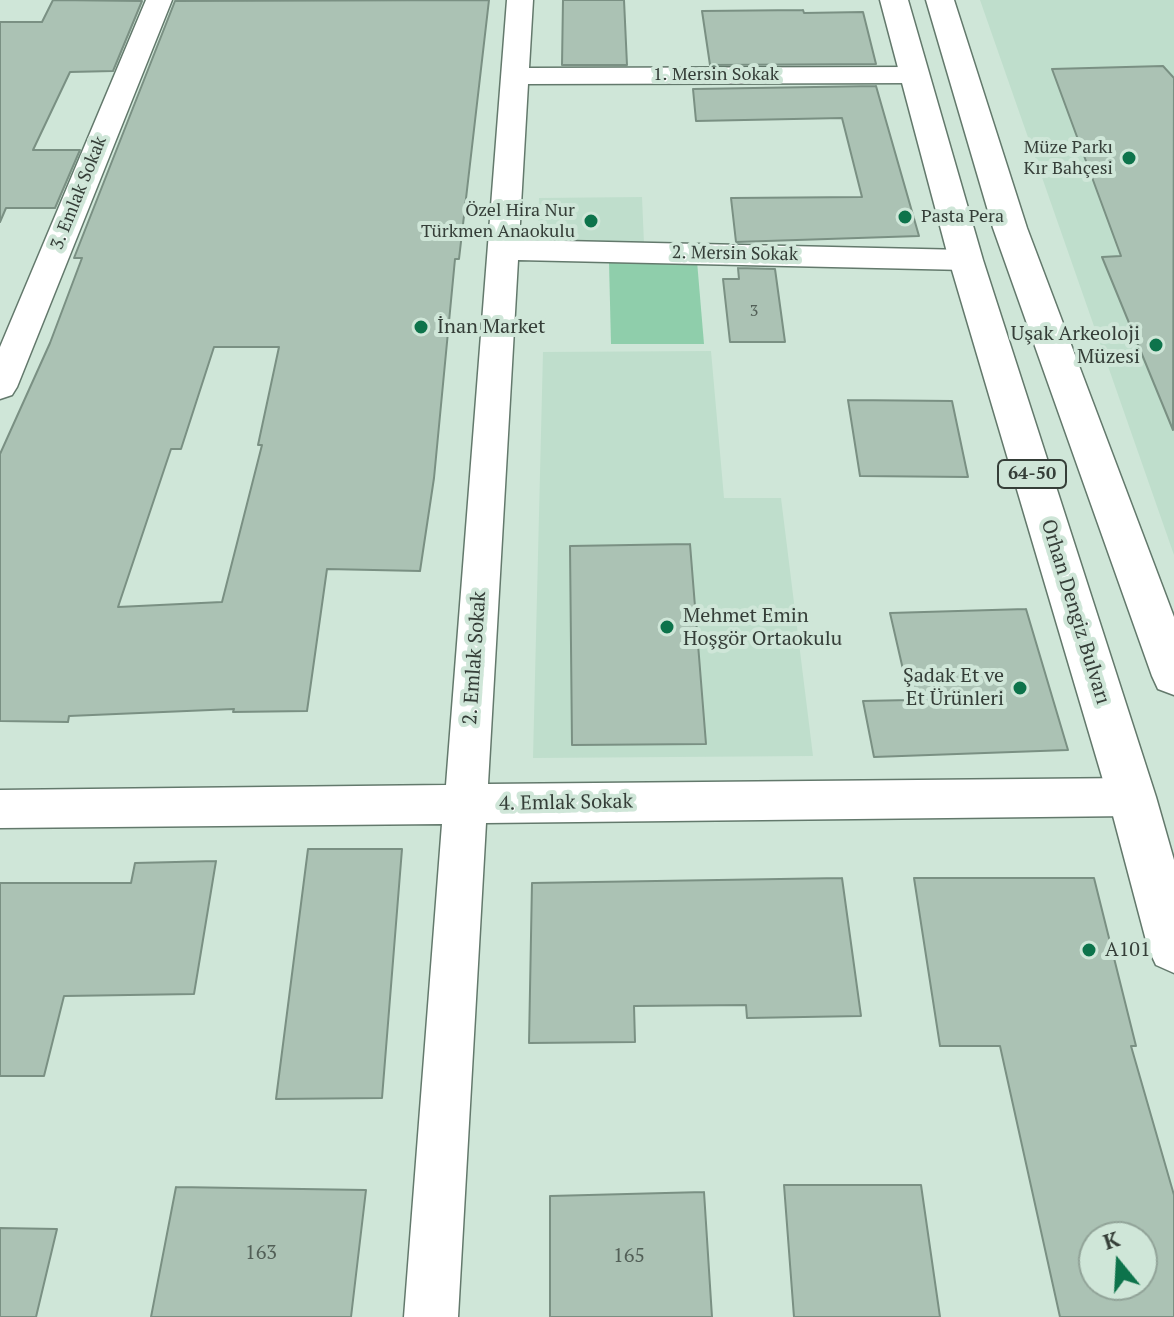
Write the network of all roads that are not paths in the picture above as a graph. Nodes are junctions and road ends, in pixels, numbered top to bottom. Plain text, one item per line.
1 (159, 0) edge
2 (520, 0) edge
3 (894, 0) edge
4 (940, 0) edge
5 (916, 75) junction
6 (515, 76) junction
7 (503, 250) junction
8 (966, 260) junction
9 (0, 387) edge
10 (1174, 676) edge
11 (1132, 797) junction
12 (466, 804) junction
13 (0, 809) edge
14 (1174, 948) edge
15 (431, 1317) edge

1 - 9 street, 3. Emlak Sokak
2 - 6 street, 2. Emlak Sokak
3 - 5 main road, Orhan Dengiz Bulvarı / 64-50
4 - 10 main road, 64-50
5 - 6 street, 1. Mersin Sokak
5 - 8 main road, Orhan Dengiz Bulvarı / 64-50
6 - 7 street, 2. Emlak Sokak
7 - 8 street, 2. Mersin Sokak
7 - 12 street, 2. Emlak Sokak
8 - 11 main road, Orhan Dengiz Bulvarı / 64-50
11 - 12 street, 4. Emlak Sokak
11 - 14 main road, Orhan Dengiz Bulvarı / 64-50
12 - 13 street, 4. Emlak Sokak
12 - 15 street, 2. Emlak Sokak

